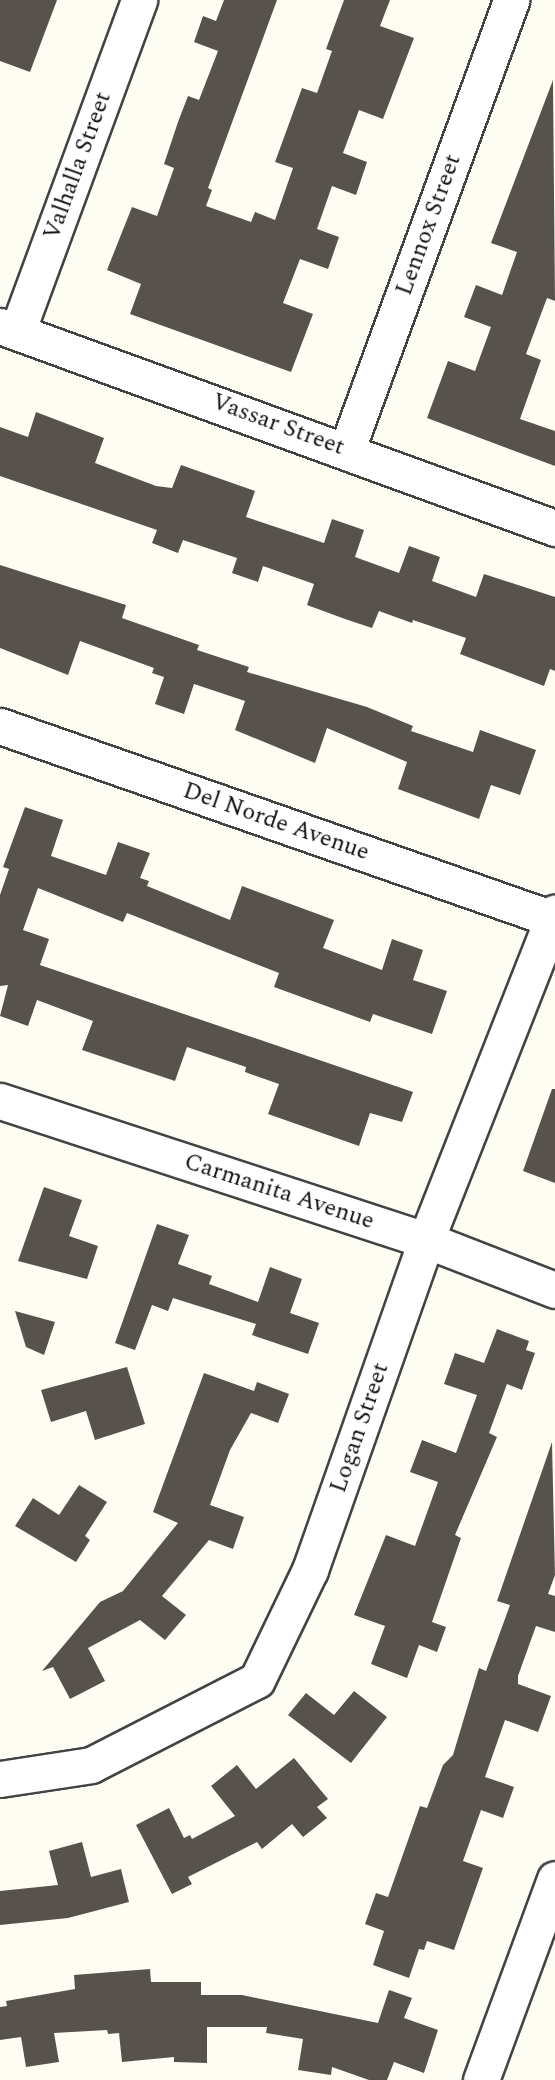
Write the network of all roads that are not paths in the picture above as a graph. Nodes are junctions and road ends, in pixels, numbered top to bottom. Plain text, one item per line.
1 (139, 0) edge
2 (511, 0) edge
3 (8, 329) edge
4 (347, 449) junction
5 (555, 528) edge
6 (0, 726) edge
7 (554, 915) edge
8 (0, 1101) edge
9 (426, 1240) junction
10 (555, 1290) edge
11 (0, 1779) edge
12 (555, 1879) edge
13 (481, 2080) edge

1 - 3 street, Valhalla Street
2 - 4 street, Lennox Street
3 - 4 street, Vassar Street
4 - 5 street, Vassar Street
6 - 7 street, Del Norde Avenue
7 - 9 street, Logan Street
8 - 9 street, Carmanita Avenue
9 - 10 street, Carmanita Avenue
9 - 11 street, Logan Street
12 - 13 street

